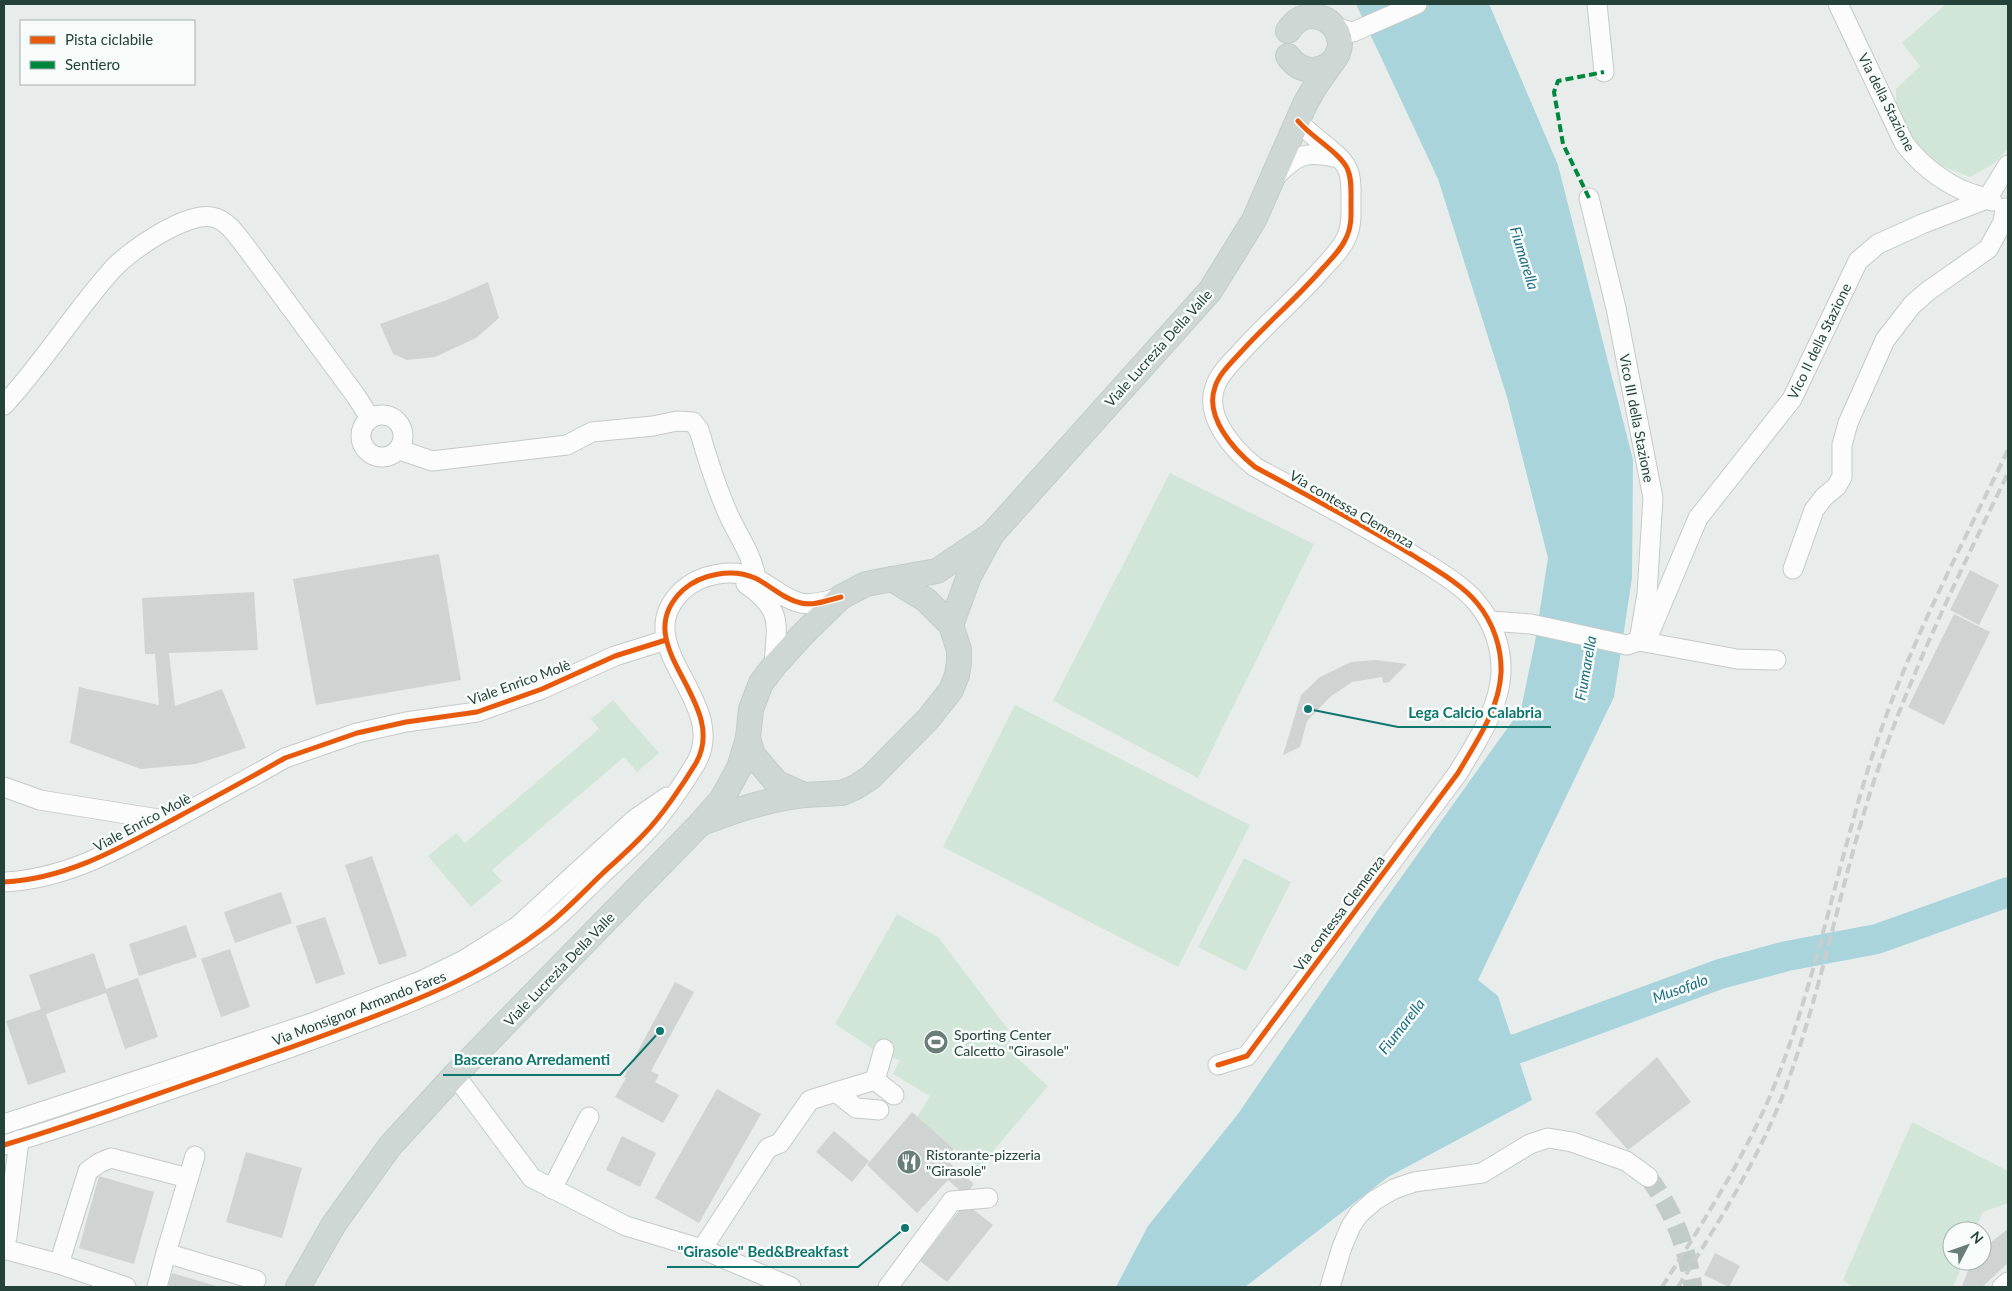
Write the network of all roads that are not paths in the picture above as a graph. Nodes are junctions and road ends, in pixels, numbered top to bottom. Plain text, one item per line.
1 (1294, 4) edge
2 (1311, 4) edge
3 (1417, 4) edge
4 (1597, 4) edge
5 (1838, 4) edge
6 (1330, 23) junction
7 (1364, 28) junction
8 (1288, 31) junction
9 (1288, 56) junction
10 (1335, 58) junction
11 (1604, 72) dead end
12 (1294, 129) junction
13 (1339, 158) junction
14 (2008, 165) edge
15 (1274, 178) junction
16 (1589, 198) dead end
17 (1987, 199) junction
18 (2006, 207) edge
19 (4, 405) edge
20 (370, 418) junction
21 (400, 450) junction
22 (992, 534) junction
23 (1793, 569) dead end
24 (730, 574) junction
25 (756, 578) junction
26 (892, 579) junction
27 (841, 597) junction
28 (1490, 621) junction
29 (951, 625) junction
30 (666, 640) junction
31 (1633, 643) junction
32 (1776, 660) dead end
33 (774, 666) junction
34 (748, 738) junction
35 (4, 787) edge
36 (678, 790) junction
37 (804, 795) junction
38 (171, 821) junction
39 (701, 823) junction
40 (4, 882) edge
41 (884, 1049) dead end
42 (1218, 1066) dead end
43 (455, 1075) junction
44 (875, 1080) junction
45 (836, 1092) junction
46 (894, 1095) dead end
47 (879, 1110) dead end
48 (589, 1117) dead end
49 (4, 1124) edge
50 (11, 1142) edge
51 (195, 1156) dead end
52 (1648, 1177) tunnel mouth
53 (188, 1178) junction
54 (552, 1189) junction
55 (988, 1198) dead end
56 (4, 1244) edge
57 (4, 1249) edge
58 (702, 1249) junction
59 (166, 1253) junction
60 (58, 1264) junction
61 (256, 1280) dead end
62 (2008, 1282) edge
63 (126, 1287) edge
64 (156, 1287) edge
65 (298, 1287) edge
66 (790, 1287) edge
67 (888, 1287) edge
68 (1330, 1287) edge
69 (2002, 1287) edge

1 - 8 main road
2 - 6 main road
3 - 7 street
4 - 11 street
5 - 17 street, Via della Stazione
6 - 7 street
6 - 8 main road
6 - 10 main road
7 - 10 street
8 - 9 main road
9 - 10 main road
9 - 12 main road
10 - 12 main road, Viale Lucrezia Della Valle
12 - 13 street
12 - 15 main road, Viale Lucrezia Della Valle
13 - 15 street
13 - 28 street, Via contessa Clemenza
14 - 17 street
15 - 22 main road, Viale Lucrezia Della Valle
16 - 31 street, Vico III della Stazione
17 - 18 street, Via della Stazione
17 - 31 street, Vico II della Stazione
18 - 23 street
19 - 20 street
20 - 21 street
20 - 21 street
21 - 25 street
22 - 26 main road, Viale Lucrezia Della Valle
22 - 29 main road, Viale Lucrezia Della Valle
24 - 25 street
24 - 30 street
24 - 33 street
25 - 27 street
26 - 27 main road, Viale Lucrezia Della Valle
26 - 29 main road, Viale Lucrezia Della Valle
27 - 33 main road, Viale Lucrezia Della Valle
28 - 31 street
28 - 42 street, Via contessa Clemenza
29 - 37 main road, Viale Lucrezia Della Valle
30 - 36 street, Via Monsignor Armando Fares
30 - 38 street, Viale Enrico Molè
31 - 32 street
33 - 34 main road, Viale Lucrezia Della Valle
34 - 37 main road, Viale Lucrezia Della Valle
34 - 39 main road, Viale Lucrezia Della Valle
35 - 38 street
36 - 49 street, Via Monsignor Armando Fares
36 - 50 street, Via Monsignor Armando Fares
37 - 39 main road, Viale Lucrezia Della Valle
38 - 40 street, Viale Enrico Molè
39 - 43 main road, Viale Lucrezia Della Valle
41 - 44 street
43 - 54 street
43 - 65 main road, Viale Lucrezia Della Valle
44 - 45 street
44 - 46 street
45 - 47 street
45 - 58 street
48 - 54 street
50 - 56 street
51 - 53 street
52 - 68 street
53 - 59 street
53 - 60 street
54 - 58 street
55 - 67 street
57 - 60 street
58 - 66 street
59 - 61 street
59 - 64 street
60 - 63 street
62 - 69 street

